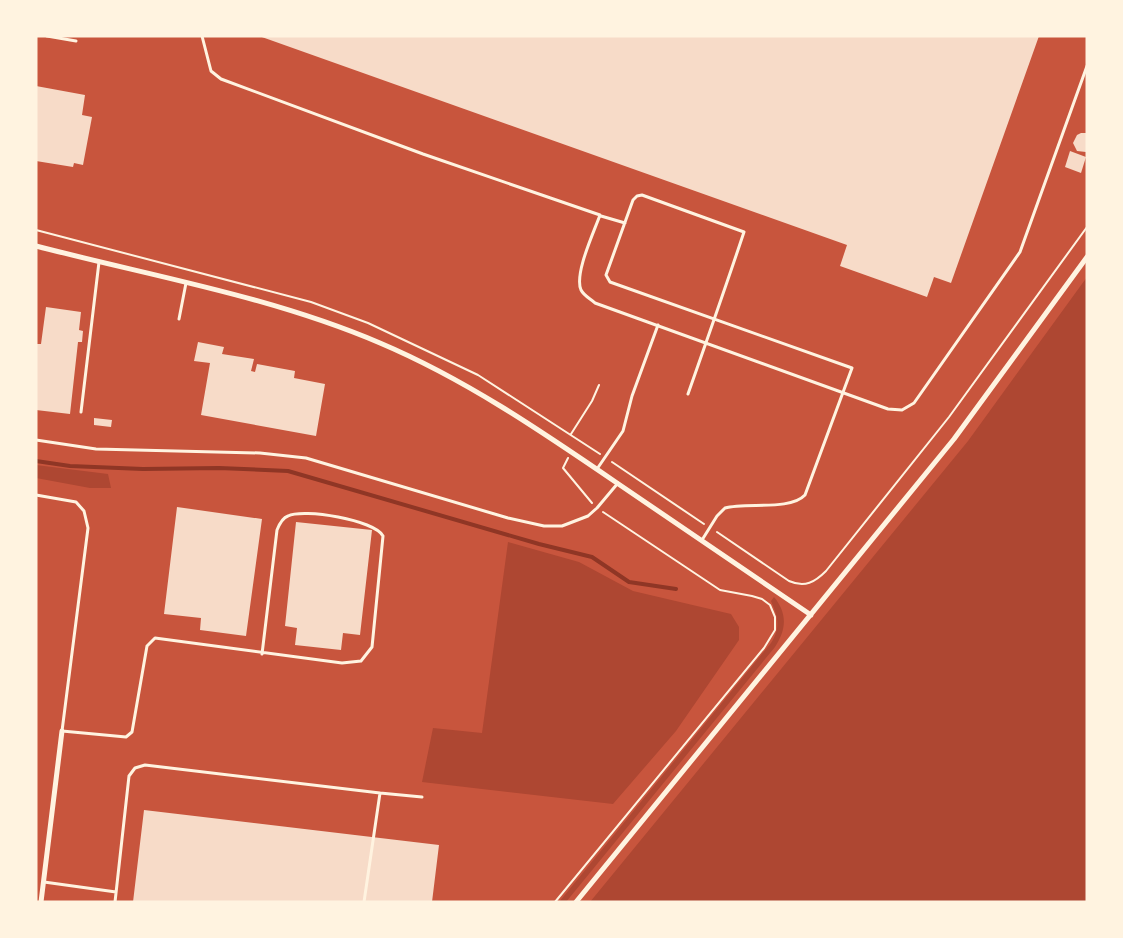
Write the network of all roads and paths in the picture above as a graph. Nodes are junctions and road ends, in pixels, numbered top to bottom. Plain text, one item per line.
1 (47, 36) edge
2 (202, 36) edge
3 (76, 41) dead end
4 (1087, 66) edge
5 (600, 216) junction
6 (625, 223) junction
7 (1087, 227) edge
8 (36, 246) edge
9 (1087, 257) edge
10 (99, 262) junction
11 (186, 283) junction
12 (179, 319) dead end
13 (714, 319) junction
14 (658, 325) junction
15 (706, 342) junction
16 (599, 385) dead end
17 (843, 392) junction
18 (688, 394) dead end
19 (81, 412) dead end
20 (571, 434) dead end
21 (36, 440) edge
22 (563, 465) dead end
23 (597, 469) junction
24 (618, 483) junction
25 (36, 495) edge
26 (593, 505) dead end
27 (603, 512) dead end
28 (702, 540) junction
29 (789, 581) dead end
30 (811, 615) junction
31 (262, 654) junction
32 (62, 731) junction
33 (380, 793) junction
34 (422, 797) dead end
35 (44, 882) junction
36 (116, 892) junction
37 (41, 902) edge
38 (115, 902) edge
39 (364, 902) edge
40 (555, 902) edge
41 (576, 902) edge

1 - 3 lane
2 - 5 lane
4 - 17 lane
5 - 6 lane
5 - 14 lane
6 - 13 lane
6 - 13 lane
7 - 29 path
8 - 10 street
9 - 30 street
10 - 11 street
10 - 19 lane
11 - 12 lane
11 - 23 street
13 - 15 lane
13 - 17 lane
14 - 15 lane
14 - 23 lane
15 - 17 lane
15 - 18 lane
16 - 20 path
17 - 28 lane
21 - 24 lane
22 - 26 path
23 - 24 street
24 - 28 street
25 - 32 lane
27 - 40 path
28 - 30 street
30 - 41 street
31 - 31 lane
31 - 32 lane
32 - 35 street
33 - 34 lane
33 - 36 lane
33 - 39 lane
35 - 36 lane
35 - 37 street
36 - 38 lane

